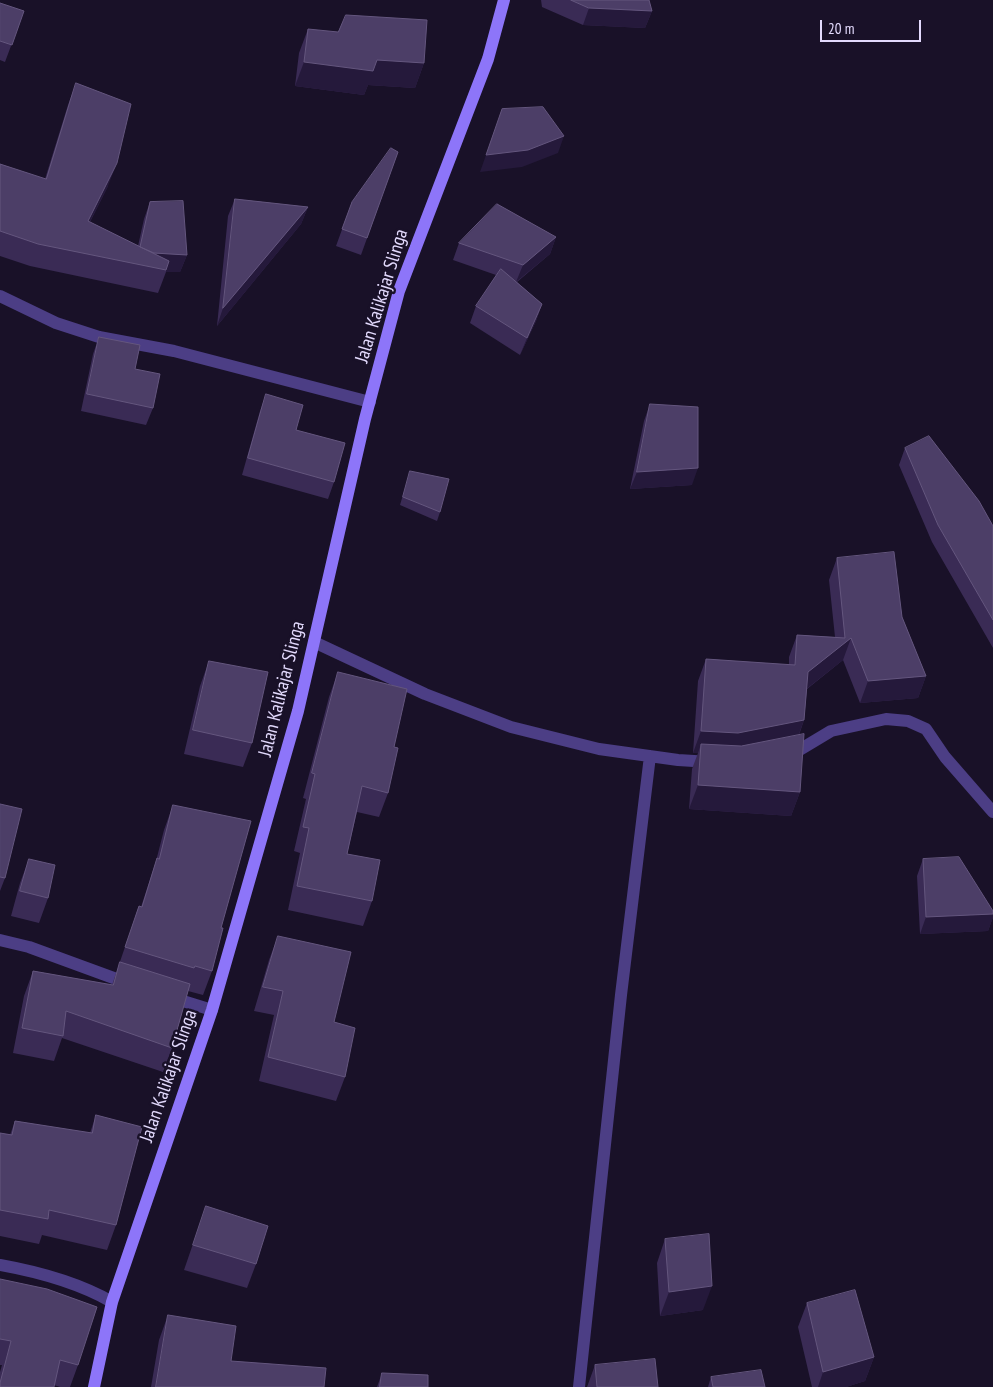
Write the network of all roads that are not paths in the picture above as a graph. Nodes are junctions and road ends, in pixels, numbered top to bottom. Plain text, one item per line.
1 (504, 0) edge
2 (0, 296) edge
3 (370, 402) junction
4 (314, 642) junction
5 (775, 754) edge
6 (650, 756) junction
7 (722, 763) edge
8 (993, 812) edge
9 (0, 940) edge
10 (212, 1010) junction
11 (0, 1266) edge
12 (112, 1302) junction
13 (94, 1387) edge
14 (579, 1387) edge

1 - 3 street, Jalan Kalikajar Slinga
2 - 3 street
3 - 4 street, Jalan Kalikajar Slinga
4 - 6 street
4 - 10 street, Jalan Kalikajar Slinga
5 - 8 street
6 - 7 street
6 - 14 street
9 - 10 street
10 - 12 street, Jalan Kalikajar Slinga
11 - 12 street
12 - 13 street, Jalan Kalikajar Slinga

